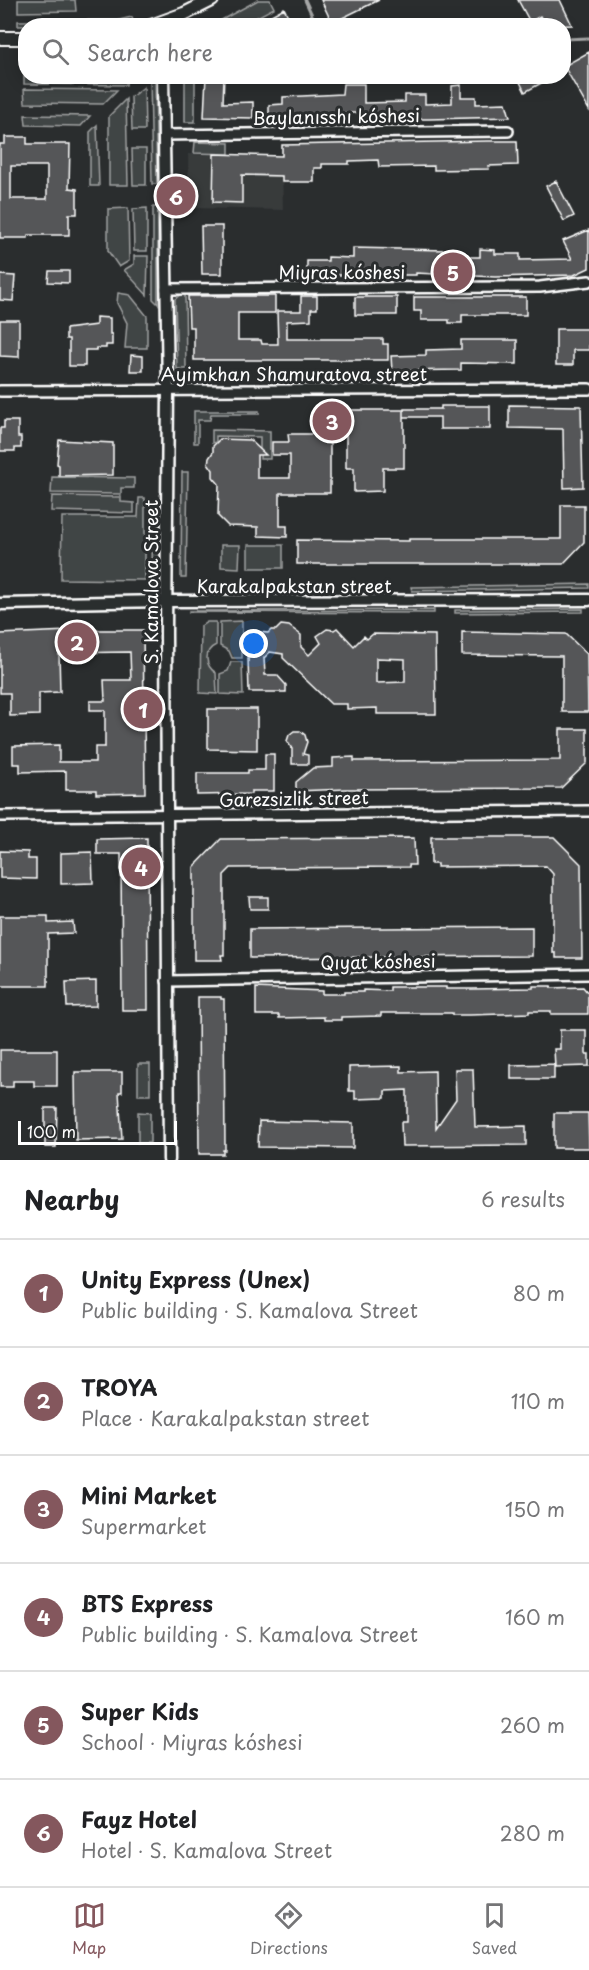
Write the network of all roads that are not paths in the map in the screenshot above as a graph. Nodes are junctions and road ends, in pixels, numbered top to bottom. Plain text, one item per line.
1 (212, 0) edge
2 (175, 18) edge
3 (0, 38) edge
4 (18, 38) edge
5 (163, 84) edge
6 (508, 131) dead end
7 (164, 135) junction
8 (589, 281) edge
9 (166, 289) junction
10 (589, 389) edge
11 (168, 390) junction
12 (0, 391) edge
13 (589, 600) edge
14 (166, 601) junction
15 (0, 604) edge
16 (589, 811) edge
17 (0, 816) edge
18 (167, 816) junction
19 (589, 974) edge
20 (167, 981) junction
21 (169, 1160) edge

1 - 2 main road
3 - 4 main road
5 - 7 street, S. Kamalova Street
6 - 7 street, Baylanısshı kóshesi
7 - 9 street, S. Kamalova Street
8 - 9 street, Miyras kóshesi
9 - 11 street, S. Kamalova Street
10 - 11 street, Ayimkhan Shamuratova street
11 - 12 street, Ayimkhan Shamuratova street
11 - 14 street, S. Kamalova Street
13 - 14 street, Karakalpakstan street
14 - 15 street, Karakalpakstan street
14 - 18 street, S. Kamalova Street
16 - 18 street, Garezsizlik street
17 - 18 street, Garezsizlik street
18 - 20 street, S. Kamalova Street
19 - 20 street, Qıyat kóshesi
20 - 21 street, S. Kamalova Street

